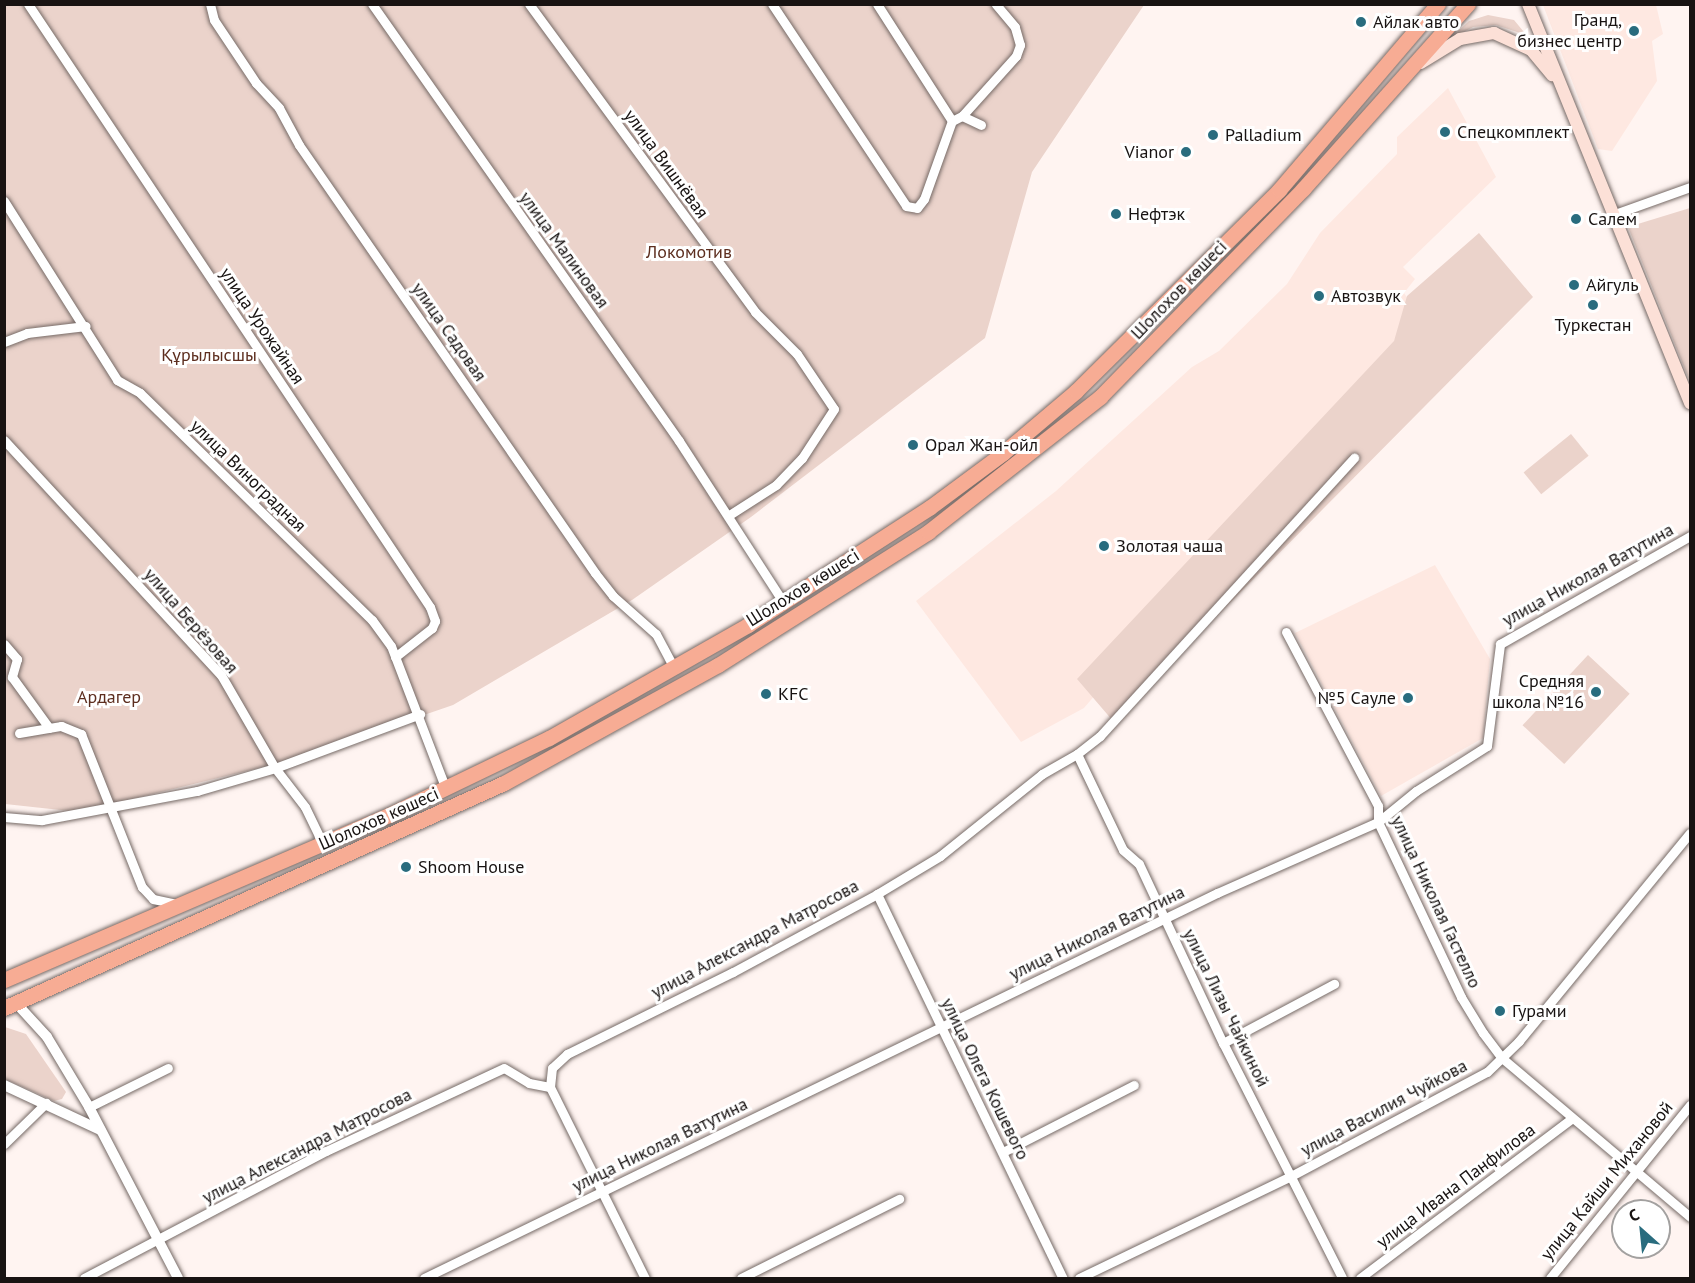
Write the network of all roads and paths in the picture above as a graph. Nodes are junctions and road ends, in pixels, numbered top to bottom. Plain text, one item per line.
1 (28, 4) edge
2 (210, 4) edge
3 (372, 4) edge
4 (529, 4) edge
5 (772, 4) edge
6 (877, 4) edge
7 (996, 4) edge
8 (1438, 4) edge
9 (1468, 4) edge
10 (1528, 4) edge
11 (1403, 78) junction
12 (1560, 85) junction
13 (962, 116) junction
14 (952, 121) junction
15 (981, 126) dead end
16 (1690, 187) edge
17 (4, 201) edge
18 (1612, 215) junction
19 (86, 326) junction
20 (4, 342) edge
21 (1690, 403) edge
22 (4, 440) edge
23 (1354, 458) dead end
24 (729, 514) junction
25 (1690, 536) edge
26 (784, 603) junction
27 (1286, 632) dead end
28 (4, 644) edge
29 (395, 657) junction
30 (674, 668) junction
31 (420, 714) junction
32 (49, 728) junction
33 (19, 733) dead end
34 (1077, 754) junction
35 (275, 768) junction
36 (446, 789) junction
37 (111, 809) junction
38 (4, 817) edge
39 (1378, 822) junction
40 (1690, 833) edge
41 (323, 844) junction
42 (877, 894) junction
43 (179, 905) junction
44 (1166, 919) junction
45 (4, 980) edge
46 (1334, 984) dead end
47 (4, 990) edge
48 (10, 1005) edge
49 (940, 1026) junction
50 (1223, 1043) junction
51 (1502, 1058) junction
52 (168, 1068) dead end
53 (4, 1085) edge
54 (1134, 1085) dead end
55 (550, 1087) junction
56 (46, 1102) junction
57 (1690, 1105) edge
58 (89, 1107) junction
59 (1571, 1119) junction
60 (100, 1130) junction
61 (4, 1144) edge
62 (1002, 1152) junction
63 (1635, 1173) junction
64 (1291, 1176) junction
65 (602, 1191) junction
66 (899, 1199) dead end
67 (1690, 1217) edge
68 (159, 1241) junction
69 (84, 1278) edge
70 (177, 1278) edge
71 (424, 1278) edge
72 (645, 1278) edge
73 (741, 1278) edge
74 (1063, 1278) edge
75 (1079, 1278) edge
76 (1342, 1278) edge
77 (1360, 1278) edge
78 (1550, 1278) edge

1 - 29 street, улица Урожайная
2 - 30 street, улица Садовая
3 - 24 street, улица Малиновая
4 - 24 street, улица Вишнёвая
5 - 14 street
6 - 14 street
7 - 13 street
8 - 26 highway, Шолохов көшесі
9 - 11 highway, Шолохов көшесі
10 - 12 main road
11 - 12 main road
11 - 48 highway, Шолохов көшесі
12 - 18 main road
13 - 14 street
13 - 15 street
16 - 18 street
17 - 19 street, улица Виноградная
18 - 21 main road
19 - 20 street
19 - 29 street, улица Виноградная
22 - 35 street, улица Берёзовая
23 - 34 street, улица Александра Матросова
24 - 26 street, улица Малиновая
25 - 39 street, улица Николая Ватутина
26 - 30 highway, Шолохов көшесі
27 - 39 street, улица Николая Гастелло
28 - 32 street
29 - 31 street, улица Виноградная
30 - 36 highway, Шолохов көшесі
31 - 35 street
31 - 36 street, улица Виноградная
32 - 33 street
32 - 37 street
34 - 42 street, улица Александра Матросова
34 - 44 street, улица Лизы Чайкиной
35 - 37 street
35 - 41 street, улица Берёзовая
36 - 41 highway, Шолохов көшесі
37 - 38 street
37 - 43 street
39 - 44 street, улица Николая Ватутина
39 - 51 street, улица Николая Гастелло
40 - 51 street, улица Василия Чуйкова
41 - 43 highway, Шолохов көшесі
42 - 49 street, улица Олега Кошевого
42 - 55 street, улица Александра Матросова
43 - 45 highway, Шолохов көшесі
44 - 49 street, улица Николая Ватутина
44 - 50 street, улица Лизы Чайкиной
46 - 50 street
47 - 48 highway
48 - 58 street
49 - 62 street, улица Олега Кошевого
49 - 65 street, улица Николая Ватутина
50 - 64 street, улица Лизы Чайкиной
51 - 59 street, улица Николая Гастелло
51 - 64 street, улица Василия Чуйкова
52 - 58 street
53 - 56 street
54 - 62 street
55 - 65 street
55 - 68 street, улица Александра Матросова
56 - 60 street
56 - 61 street
57 - 63 street, улица Кайши Михановой
58 - 60 street
59 - 63 street, улица Николая Гастелло
59 - 77 street, улица Ивана Панфилова
60 - 68 street
62 - 74 street, улица Олега Кошевого
63 - 67 street, улица Николая Гастелло
63 - 78 street, улица Кайши Михановой
64 - 75 street, улица Василия Чуйкова
64 - 76 street, улица Лизы Чайкиной
65 - 71 street, улица Николая Ватутина
65 - 72 street
66 - 73 street
68 - 69 street, улица Александра Матросова
68 - 70 street

